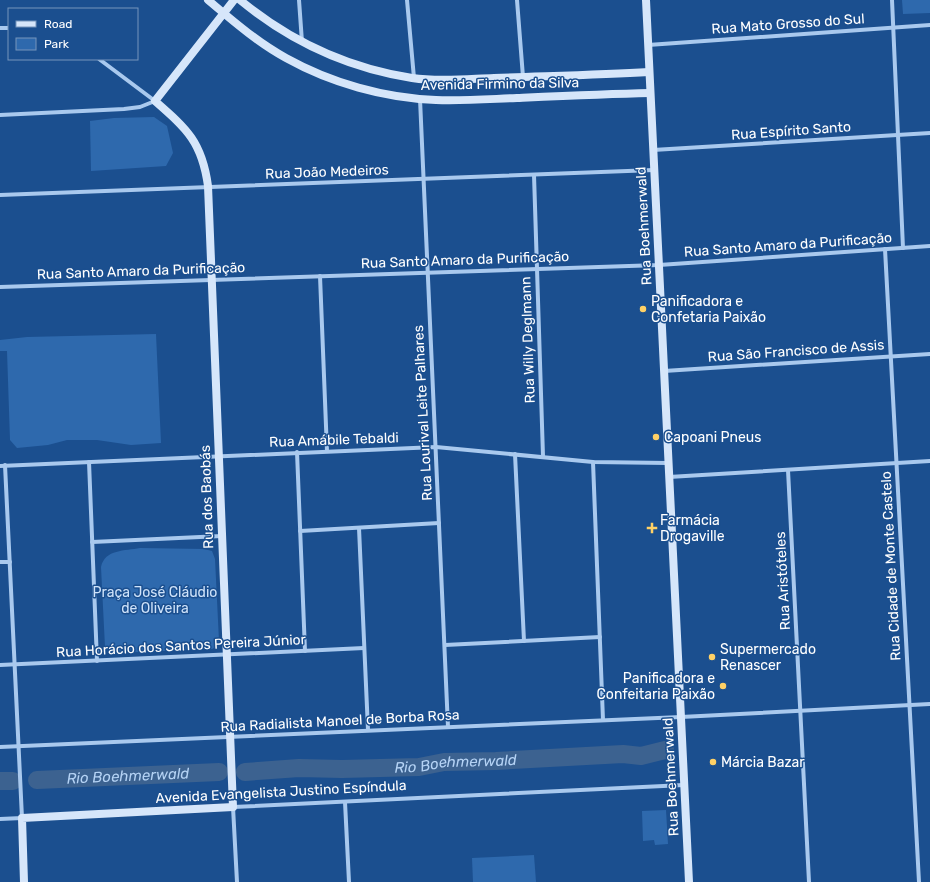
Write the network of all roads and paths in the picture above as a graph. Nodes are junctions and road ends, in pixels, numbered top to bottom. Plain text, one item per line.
1 (208, 0) edge
2 (234, 0) edge
3 (240, 0) edge
4 (299, 0) edge
5 (407, 0) edge
6 (517, 0) edge
7 (646, 0) edge
8 (892, 0) edge
9 (223, 13) junction
10 (930, 25) edge
11 (894, 28) junction
12 (302, 42) junction
13 (648, 45) junction
14 (100, 60) edge
15 (649, 72) junction
16 (523, 77) junction
17 (414, 78) junction
18 (650, 93) junction
19 (420, 99) junction
20 (156, 101) junction
21 (0, 115) edge
22 (930, 133) edge
23 (898, 135) junction
24 (653, 150) junction
25 (654, 170) junction
26 (534, 175) junction
27 (424, 179) junction
28 (208, 186) junction
29 (0, 194) edge
30 (930, 246) edge
31 (903, 248) junction
32 (886, 249) junction
33 (658, 265) junction
34 (537, 269) junction
35 (428, 272) junction
36 (320, 276) junction
37 (212, 280) junction
38 (0, 287) edge
39 (930, 354) edge
40 (891, 356) junction
41 (664, 371) junction
42 (436, 447) junction
43 (327, 451) junction
44 (297, 452) junction
45 (515, 454) junction
46 (219, 456) junction
47 (543, 456) junction
48 (930, 461) edge
49 (89, 462) junction
50 (593, 462) junction
51 (668, 463) junction
52 (897, 463) junction
53 (0, 466) edge
54 (6, 466) junction
55 (788, 470) junction
56 (669, 477) junction
57 (439, 523) junction
58 (359, 528) junction
59 (300, 531) junction
60 (222, 536) junction
61 (92, 542) junction
62 (0, 562) edge
63 (10, 562) junction
64 (600, 637) junction
65 (524, 641) junction
66 (444, 645) junction
67 (364, 648) junction
68 (305, 651) junction
69 (227, 654) junction
70 (97, 660) junction
71 (15, 664) junction
72 (0, 665) edge
73 (930, 704) edge
74 (910, 705) junction
75 (800, 711) junction
76 (681, 717) junction
77 (603, 720) junction
78 (448, 727) junction
79 (368, 730) junction
80 (230, 737) junction
81 (19, 746) junction
82 (0, 747) edge
83 (684, 785) junction
84 (345, 802) junction
85 (233, 808) junction
86 (22, 818) junction
87 (0, 819) edge
88 (24, 882) edge
89 (237, 882) edge
90 (349, 882) edge
91 (689, 882) edge
92 (809, 882) edge
93 (919, 882) edge

1 - 9 street, Avenida Firmino da Silva
2 - 9 street
3 - 12 street, Avenida Firmino da Silva
4 - 12 street
5 - 17 street
6 - 16 street
7 - 13 street, Rua Boehmerwald
8 - 11 street
9 - 19 street, Avenida Firmino da Silva
9 - 20 street
10 - 11 street, Rua Mato Grosso do Sul
11 - 13 street, Rua Mato Grosso do Sul
11 - 23 street
12 - 17 street, Avenida Firmino da Silva
13 - 15 street, Rua Boehmerwald
14 - 20 street
15 - 16 street, Avenida Firmino da Silva
15 - 18 street, Rua Boehmerwald
16 - 17 street, Avenida Firmino da Silva
18 - 19 street, Avenida Firmino da Silva
18 - 24 street, Rua Boehmerwald
19 - 27 street, Rua Lourival Leite Palhares
20 - 21 street
20 - 28 street, Rua dos Baobás
22 - 23 street, Rua Espírito Santo
23 - 24 street, Rua Espírito Santo
23 - 31 street
24 - 25 street, Rua Boehmerwald
25 - 26 street, Rua João Medeiros
25 - 33 street, Rua Boehmerwald
26 - 27 street, Rua João Medeiros
26 - 34 street, Rua Willy Deglmann
27 - 28 street, Rua João Medeiros
27 - 35 street, Rua Lourival Leite Palhares
28 - 29 street, Rua João Medeiros
28 - 37 street, Rua dos Baobás
30 - 31 street, Rua Santo Amaro da Purificação
31 - 32 street, Rua Santo Amaro da Purificação
32 - 33 street, Rua Santo Amaro da Purificação
32 - 40 street, Rua Cidade de Monte Castelo
33 - 34 street, Rua Santo Amaro da Purificação
33 - 41 street, Rua Boehmerwald
34 - 35 street, Rua Santo Amaro da Purificação
34 - 47 street, Rua Willy Deglmann
35 - 36 street, Rua Santo Amaro da Purificação
35 - 42 street, Rua Lourival Leite Palhares
36 - 37 street, Rua Santo Amaro da Purificação
36 - 43 street
37 - 38 street, Rua Santo Amaro da Purificação
37 - 46 street, Rua dos Baobás
39 - 40 street, Rua São Francisco de Assis
40 - 41 street, Rua São Francisco de Assis
40 - 52 street, Rua Cidade de Monte Castelo
41 - 51 street, Rua Boehmerwald
42 - 43 street, Rua Amábile Tebaldi
42 - 45 street, Rua Amábile Tebaldi
42 - 57 street, Rua Lourival Leite Palhares
43 - 44 street, Rua Amábile Tebaldi
44 - 46 street, Rua Amábile Tebaldi
44 - 59 street
45 - 47 street, Rua Amábile Tebaldi
45 - 65 street
46 - 49 street, Rua Amábile Tebaldi
46 - 60 street, Rua dos Baobás
47 - 50 street, Rua Amábile Tebaldi
48 - 52 street
49 - 54 street, Rua Amábile Tebaldi
49 - 61 street
50 - 51 street, Rua Amábile Tebaldi
50 - 64 street
51 - 56 street, Rua Boehmerwald
52 - 55 street
52 - 74 street, Rua Cidade de Monte Castelo
53 - 54 street, Rua Amábile Tebaldi
54 - 63 street
55 - 56 street
55 - 75 street, Rua Aristóteles
56 - 76 street, Rua Boehmerwald
57 - 58 street
57 - 66 street, Rua Lourival Leite Palhares
58 - 59 street
58 - 67 street
59 - 68 street
60 - 61 street
60 - 69 street, Rua dos Baobás
61 - 70 street
62 - 63 street
63 - 71 street
64 - 65 street
64 - 77 street
65 - 66 street
66 - 78 street, Rua Lourival Leite Palhares
67 - 68 street, Rua Horácio dos Santos Pereira Júnior
67 - 79 street
68 - 69 street, Rua Horácio dos Santos Pereira Júnior
69 - 70 street, Rua Horácio dos Santos Pereira Júnior
69 - 80 street, Rua dos Baobás
70 - 71 street, Rua Horácio dos Santos Pereira Júnior
71 - 72 street, Rua Horácio dos Santos Pereira Júnior
71 - 81 street
73 - 74 street, Rua Radialista Manoel de Borba Rosa
74 - 75 street, Rua Radialista Manoel de Borba Rosa
74 - 93 street, Rua Cidade de Monte Castelo
75 - 76 street, Rua Radialista Manoel de Borba Rosa
75 - 92 street, Rua Aristóteles
76 - 77 street, Rua Radialista Manoel de Borba Rosa
76 - 83 street, Rua Boehmerwald
77 - 78 street, Rua Radialista Manoel de Borba Rosa
78 - 79 street, Rua Radialista Manoel de Borba Rosa
79 - 80 street, Rua Radialista Manoel de Borba Rosa
80 - 81 street, Rua Radialista Manoel de Borba Rosa
80 - 85 street, Rua dos Baobás
81 - 82 street, Rua Radialista Manoel de Borba Rosa
81 - 86 street
83 - 84 street, Avenida Evangelista Justino Espíndula
83 - 91 street, Rua Boehmerwald
84 - 85 street, Avenida Evangelista Justino Espíndula
84 - 90 street
85 - 86 street, Avenida Evangelista Justino Espíndula
85 - 89 street
86 - 87 street, Avenida Evangelista Justino Espíndula
86 - 88 street

